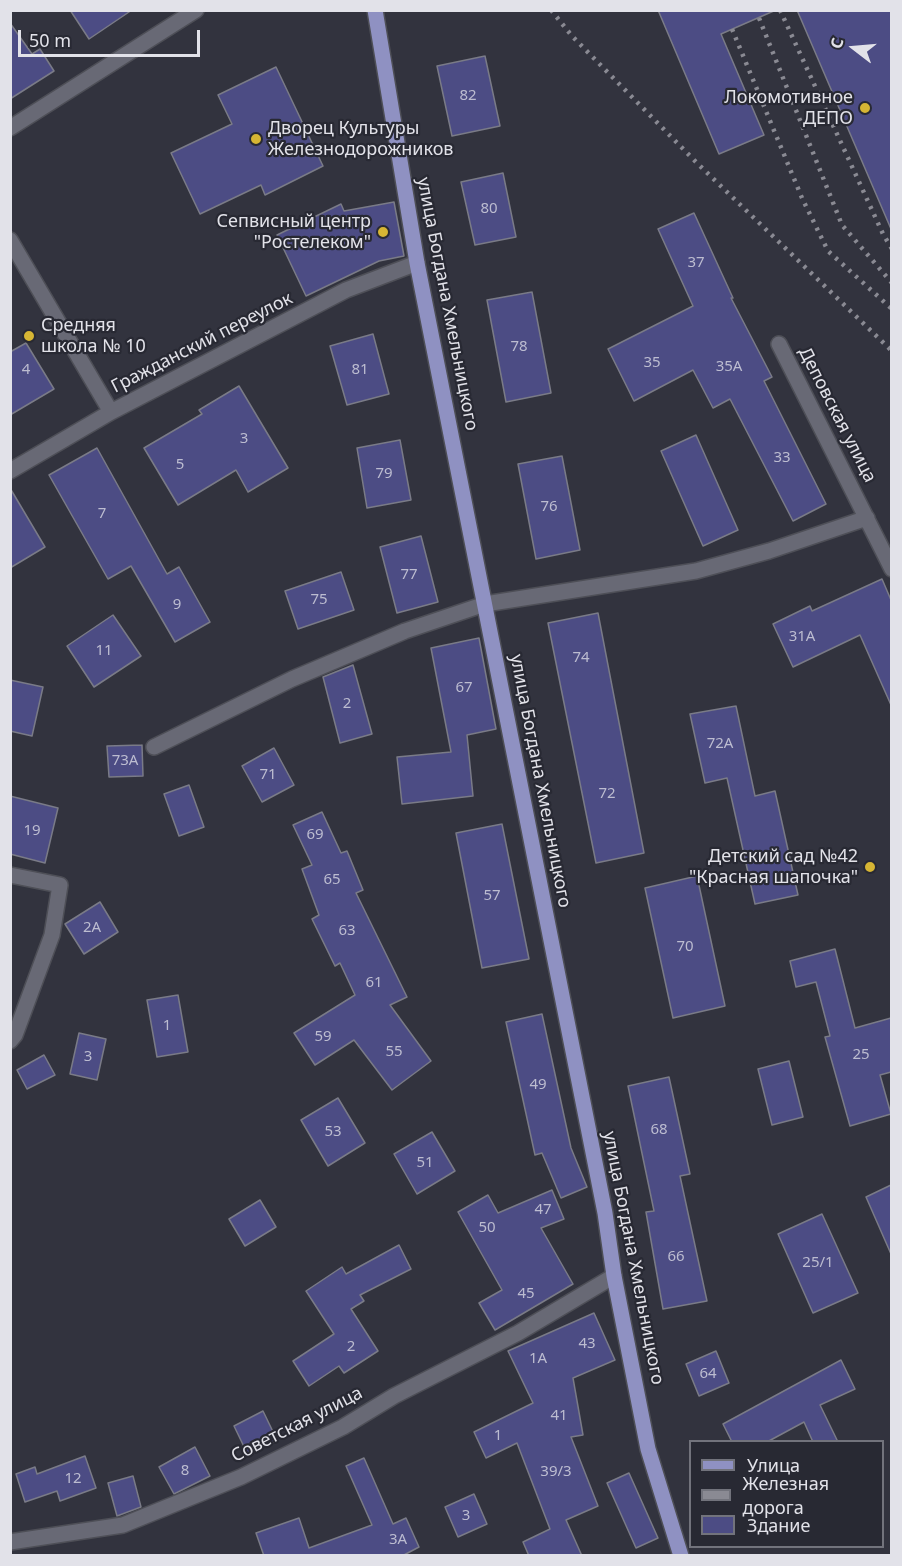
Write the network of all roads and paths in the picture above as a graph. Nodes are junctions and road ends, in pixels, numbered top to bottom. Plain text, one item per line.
1 (196, 10) edge
2 (375, 10) edge
3 (10, 129) edge
4 (10, 240) edge
5 (417, 263) junction
6 (779, 344) dead end
7 (111, 412) junction
8 (10, 471) edge
9 (867, 518) junction
10 (891, 569) edge
11 (485, 604) junction
12 (154, 747) dead end
13 (10, 875) edge
14 (10, 1041) edge
15 (614, 1276) junction
16 (10, 1542) edge
17 (681, 1556) edge

1 - 3 street
2 - 5 main road, улица Богдана Хмельницкого
4 - 7 street
5 - 7 street, Гражданский переулок
5 - 11 main road, улица Богдана Хмельницкого
6 - 9 street, Деповская улица
7 - 8 street, Гражданский переулок
9 - 10 street, Деповская улица
9 - 11 street
11 - 12 street
11 - 15 main road, улица Богдана Хмельницкого
13 - 14 street
15 - 16 street, Советская улица
15 - 17 main road, улица Богдана Хмельницкого

